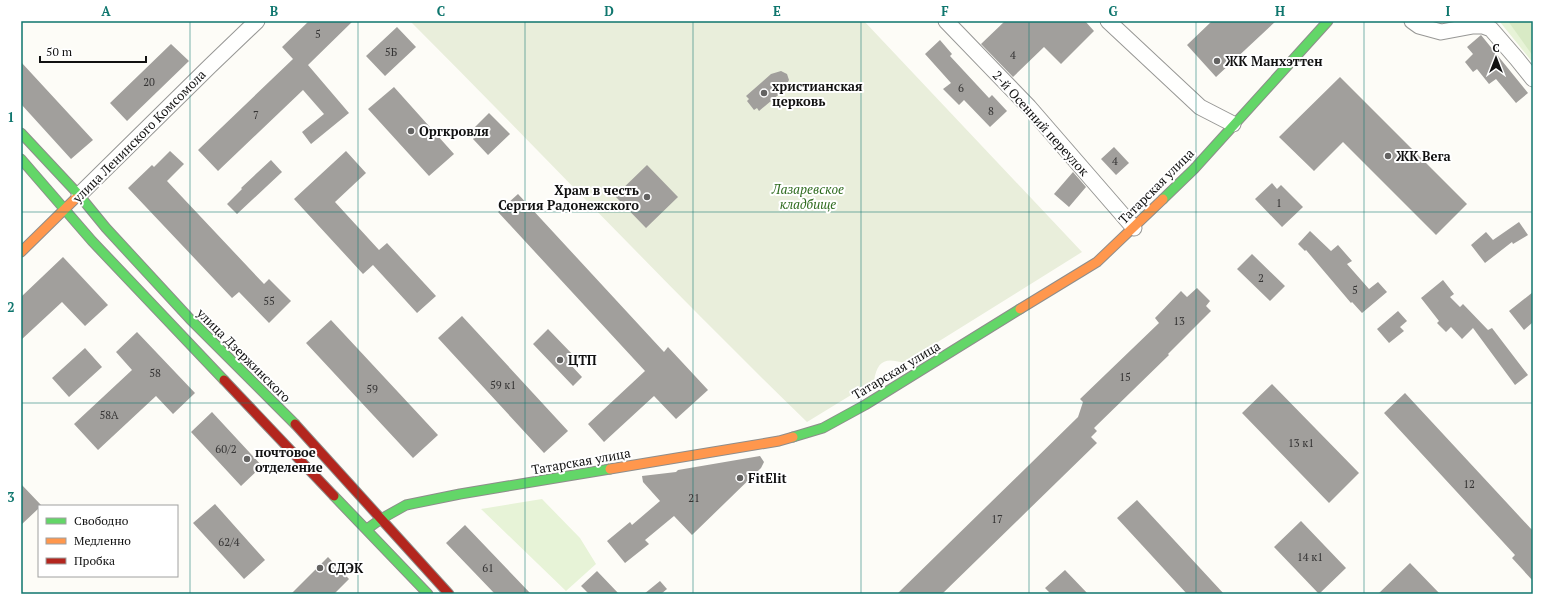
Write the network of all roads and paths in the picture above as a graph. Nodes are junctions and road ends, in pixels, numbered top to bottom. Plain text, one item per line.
1 (257, 21) edge
2 (946, 21) edge
3 (1108, 21) edge
4 (1328, 21) edge
5 (1412, 21) edge
6 (1533, 79) edge
7 (1233, 124) junction
8 (21, 133) edge
9 (21, 159) edge
10 (79, 195) junction
11 (66, 209) junction
12 (1134, 228) junction
13 (21, 252) edge
14 (381, 519) junction
15 (367, 529) junction
16 (428, 594) edge
17 (449, 594) edge

1 - 10 street, улица Ленинского Комсомола
2 - 12 street, 2-й Осенний переулок
3 - 7 street
4 - 7 main road, Татарская улица
5 - 6 street
7 - 12 main road, Татарская улица
8 - 10 main road, улица Дзержинского
9 - 11 main road
10 - 11 main road, улица Ленинского Комсомола
10 - 14 main road, улица Дзержинского
11 - 13 main road, улица Ленинского Комсомола
11 - 15 main road
12 - 14 main road, Татарская улица
14 - 15 main road, Татарская улица
14 - 17 main road, улица Дзержинского
15 - 16 main road

